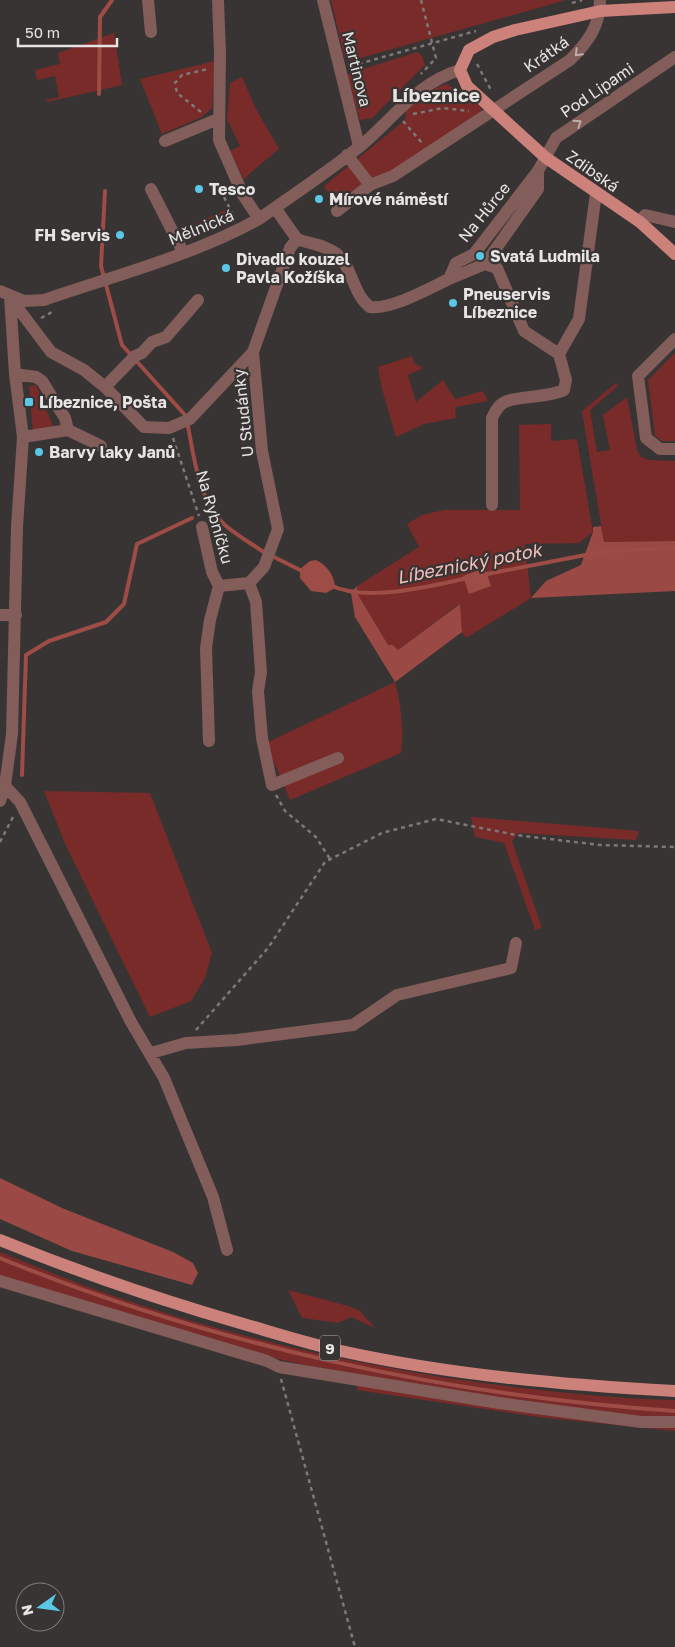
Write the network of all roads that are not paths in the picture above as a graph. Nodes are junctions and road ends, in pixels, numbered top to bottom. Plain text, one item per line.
1 (148, 0) edge
2 (218, 0) edge
3 (323, 0) edge
4 (600, 5) edge
5 (675, 8) edge
6 (151, 32) dead end
7 (675, 57) edge
8 (460, 70) junction
9 (495, 111) junction
10 (215, 120) junction
11 (165, 141) dead end
12 (359, 146) junction
13 (347, 155) junction
14 (545, 157) junction
15 (538, 171) junction
16 (370, 185) junction
17 (151, 189) dead end
18 (596, 194) junction
19 (275, 208) junction
20 (337, 212) dead end
21 (256, 215) junction
22 (640, 222) junction
23 (675, 222) edge
24 (297, 239) junction
25 (183, 252) junction
26 (675, 254) edge
27 (485, 264) junction
28 (449, 279) junction
29 (5, 294) edge
30 (198, 300) dead end
31 (6, 321) edge
32 (675, 339) edge
33 (253, 352) junction
34 (559, 354) junction
35 (15, 374) junction
36 (105, 387) junction
37 (68, 430) junction
38 (23, 437) junction
39 (101, 446) dead end
40 (675, 449) edge
41 (492, 505) dead end
42 (202, 527) road end
43 (249, 583) junction
44 (219, 586) junction
45 (16, 614) junction
46 (0, 615) edge
47 (209, 741) dead end
48 (338, 758) dead end
49 (6, 786) junction
50 (0, 801) edge
51 (516, 943) dead end
52 (151, 1053) junction
53 (0, 1240) edge
54 (227, 1250) dead end
55 (0, 1281) edge
56 (675, 1391) edge
57 (675, 1422) edge

1 - 6 street
2 - 10 street
3 - 12 street, Martinova
4 - 5 main road
4 - 8 main road
4 -> 9 street, Krátká
14 -> 7 street, Pod Lipami
8 - 9 main road
8 - 12 street, Mělnická
9 - 14 main road, Zdibská
9 - 16 street
10 - 11 street
10 - 21 street
12 - 13 street, Mělnická
13 - 16 street
13 - 19 street, Mělnická
14 - 15 street, Na Hůrce
14 - 18 main road, Zdibská
15 - 27 street, Na Hůrce
15 - 28 street, Na Hůrce
16 - 20 street
17 - 25 street
18 - 22 main road, Zdibská
18 - 34 street
19 - 21 street, Mělnická
19 - 24 street
21 - 25 street, Mělnická
22 - 23 street
22 - 26 main road, Zdibská
24 - 28 street, Na Hůrce
24 - 33 street, U Studánky
25 - 29 street, Mělnická
27 - 28 street
27 - 34 street
29 - 31 street
29 - 36 street
30 - 36 street
31 - 35 street
32 - 40 street
33 - 36 street
33 - 43 street, U Studánky
34 - 41 street
35 - 37 street
35 - 38 street
37 - 38 street
37 - 39 street
38 - 45 street
42 - 44 street, Na Rybníčku
43 - 44 street, Na Rybníčku
43 - 48 street
44 - 47 street
45 - 46 street
45 - 49 street
49 - 50 street
49 - 52 street
51 - 52 street
52 - 54 street
53 - 56 main road, 9
55 - 57 street

